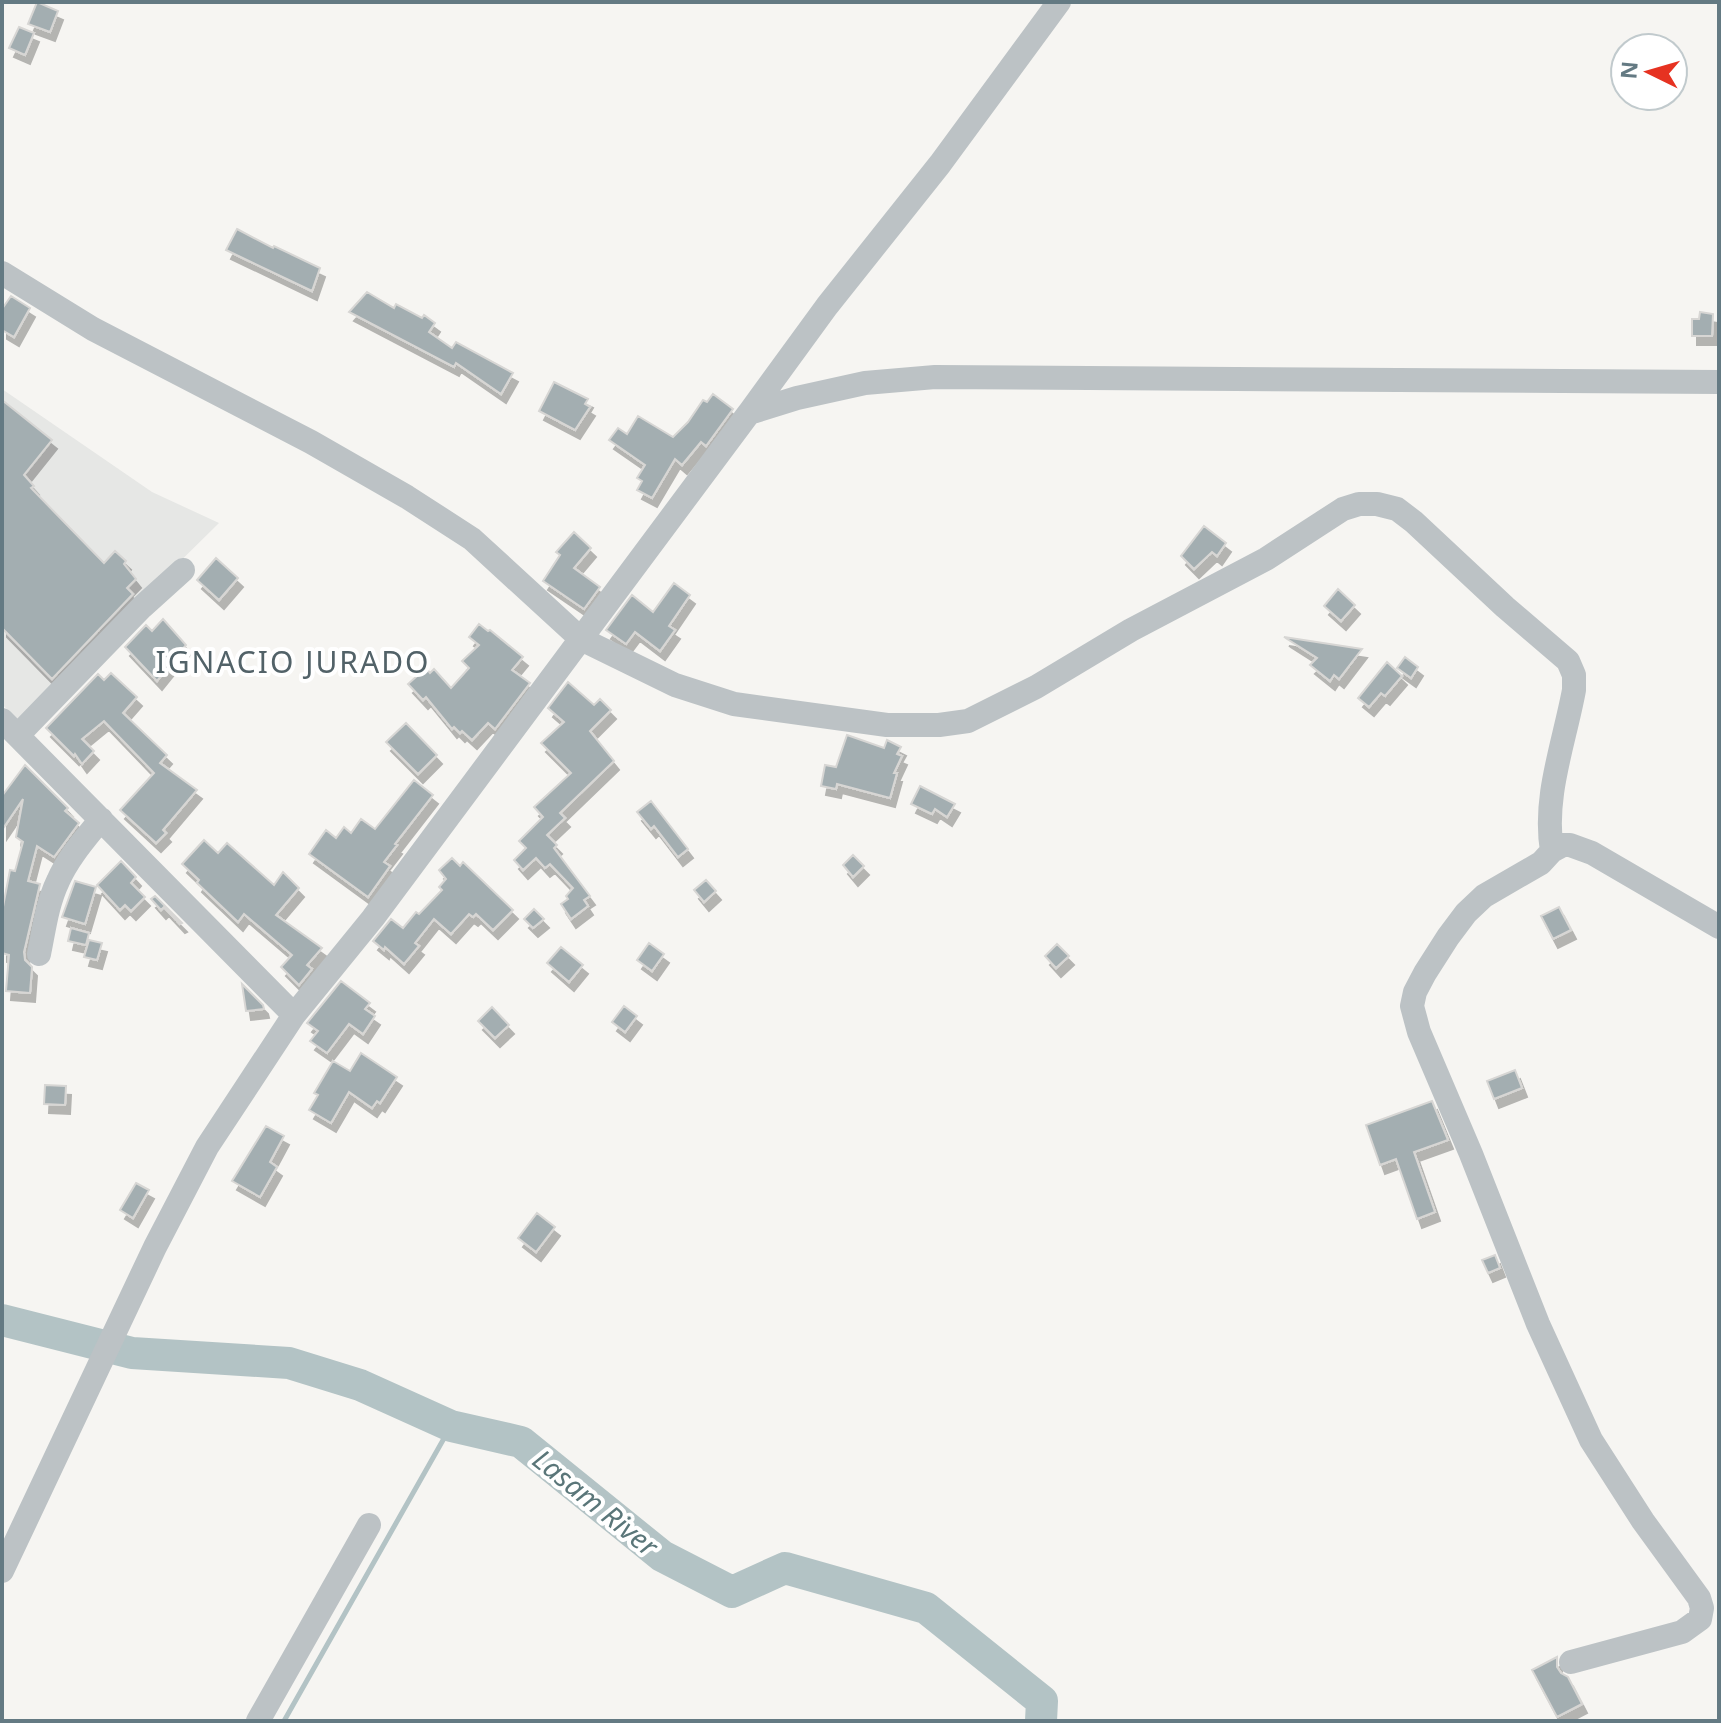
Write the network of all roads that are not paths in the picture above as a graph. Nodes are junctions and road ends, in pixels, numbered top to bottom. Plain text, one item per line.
1 (1059, 2) edge
2 (2, 273) edge
3 (1719, 382) edge
4 (749, 413) junction
5 (183, 570) dead end
6 (581, 639) junction
7 (10, 727) edge
8 (101, 819) junction
9 (1552, 851) junction
10 (1719, 927) edge
11 (39, 954) dead end
12 (294, 1015) junction
13 (369, 1525) dead end
14 (2, 1571) edge
15 (1571, 1662) dead end
16 (258, 1721) edge

1 - 4 street
2 - 6 street
3 - 4 street
4 - 6 street
5 - 7 street
6 - 9 street
6 - 12 street
7 - 8 street
8 - 11 street
8 - 12 street
9 - 10 street
9 - 15 street
12 - 14 street
13 - 16 street

